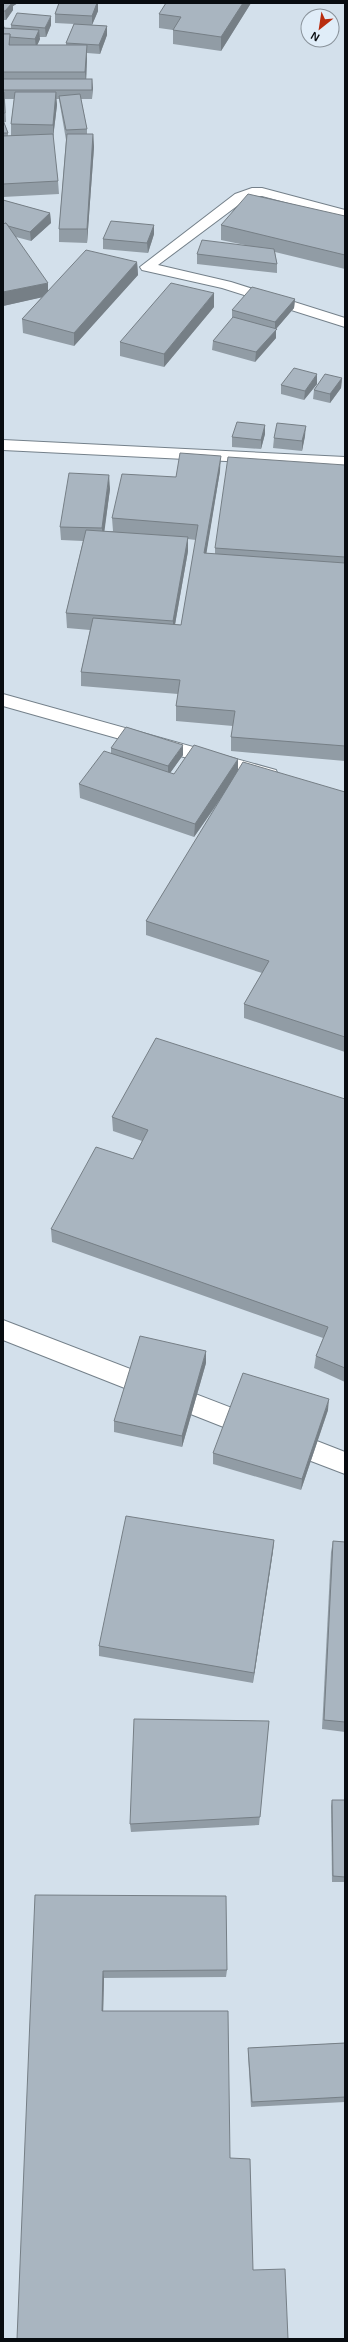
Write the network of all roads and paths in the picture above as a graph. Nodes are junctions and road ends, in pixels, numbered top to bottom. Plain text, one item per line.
1 (345, 214) edge
2 (345, 323) edge
3 (3, 445) edge
4 (345, 462) edge
5 (3, 700) edge
6 (287, 780) edge
7 (3, 1330) edge
8 (345, 1463) edge

1 - 2 street
3 - 4 street
5 - 6 street
7 - 8 street

